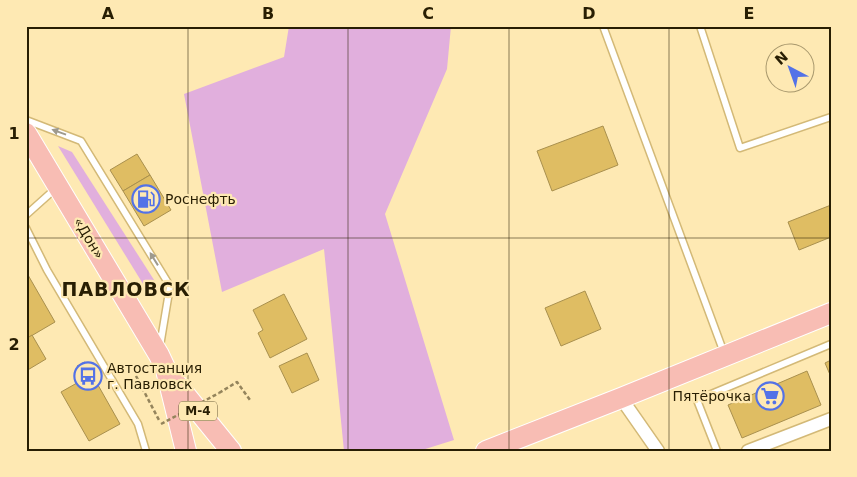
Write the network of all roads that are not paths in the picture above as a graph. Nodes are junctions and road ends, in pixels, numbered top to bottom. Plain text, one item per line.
1 (603, 26) edge
2 (700, 26) edge
3 (831, 117) edge
4 (26, 120) edge
5 (26, 133) edge
6 (58, 186) junction
7 (26, 215) edge
8 (26, 228) edge
9 (831, 313) edge
10 (831, 344) edge
11 (725, 356) junction
12 (162, 363) junction
13 (621, 398) junction
14 (831, 418) edge
15 (146, 451) edge
16 (186, 451) edge
17 (231, 451) edge
18 (486, 451) edge
19 (658, 451) edge
20 (717, 451) edge
21 (748, 451) edge

1 - 11 lane
2 - 3 lane
12 -> 4 lane
5 - 6 main road, «Дон» / М-4
6 - 7 lane
6 - 12 main road, «Дон» / М-4
8 - 15 lane
9 - 11 main road
10 - 20 lane
11 - 13 main road
12 - 16 main road, «Дон» / М-4
12 - 17 main road, «Дон» / М-4
13 - 18 main road
13 - 19 street
14 - 21 street

